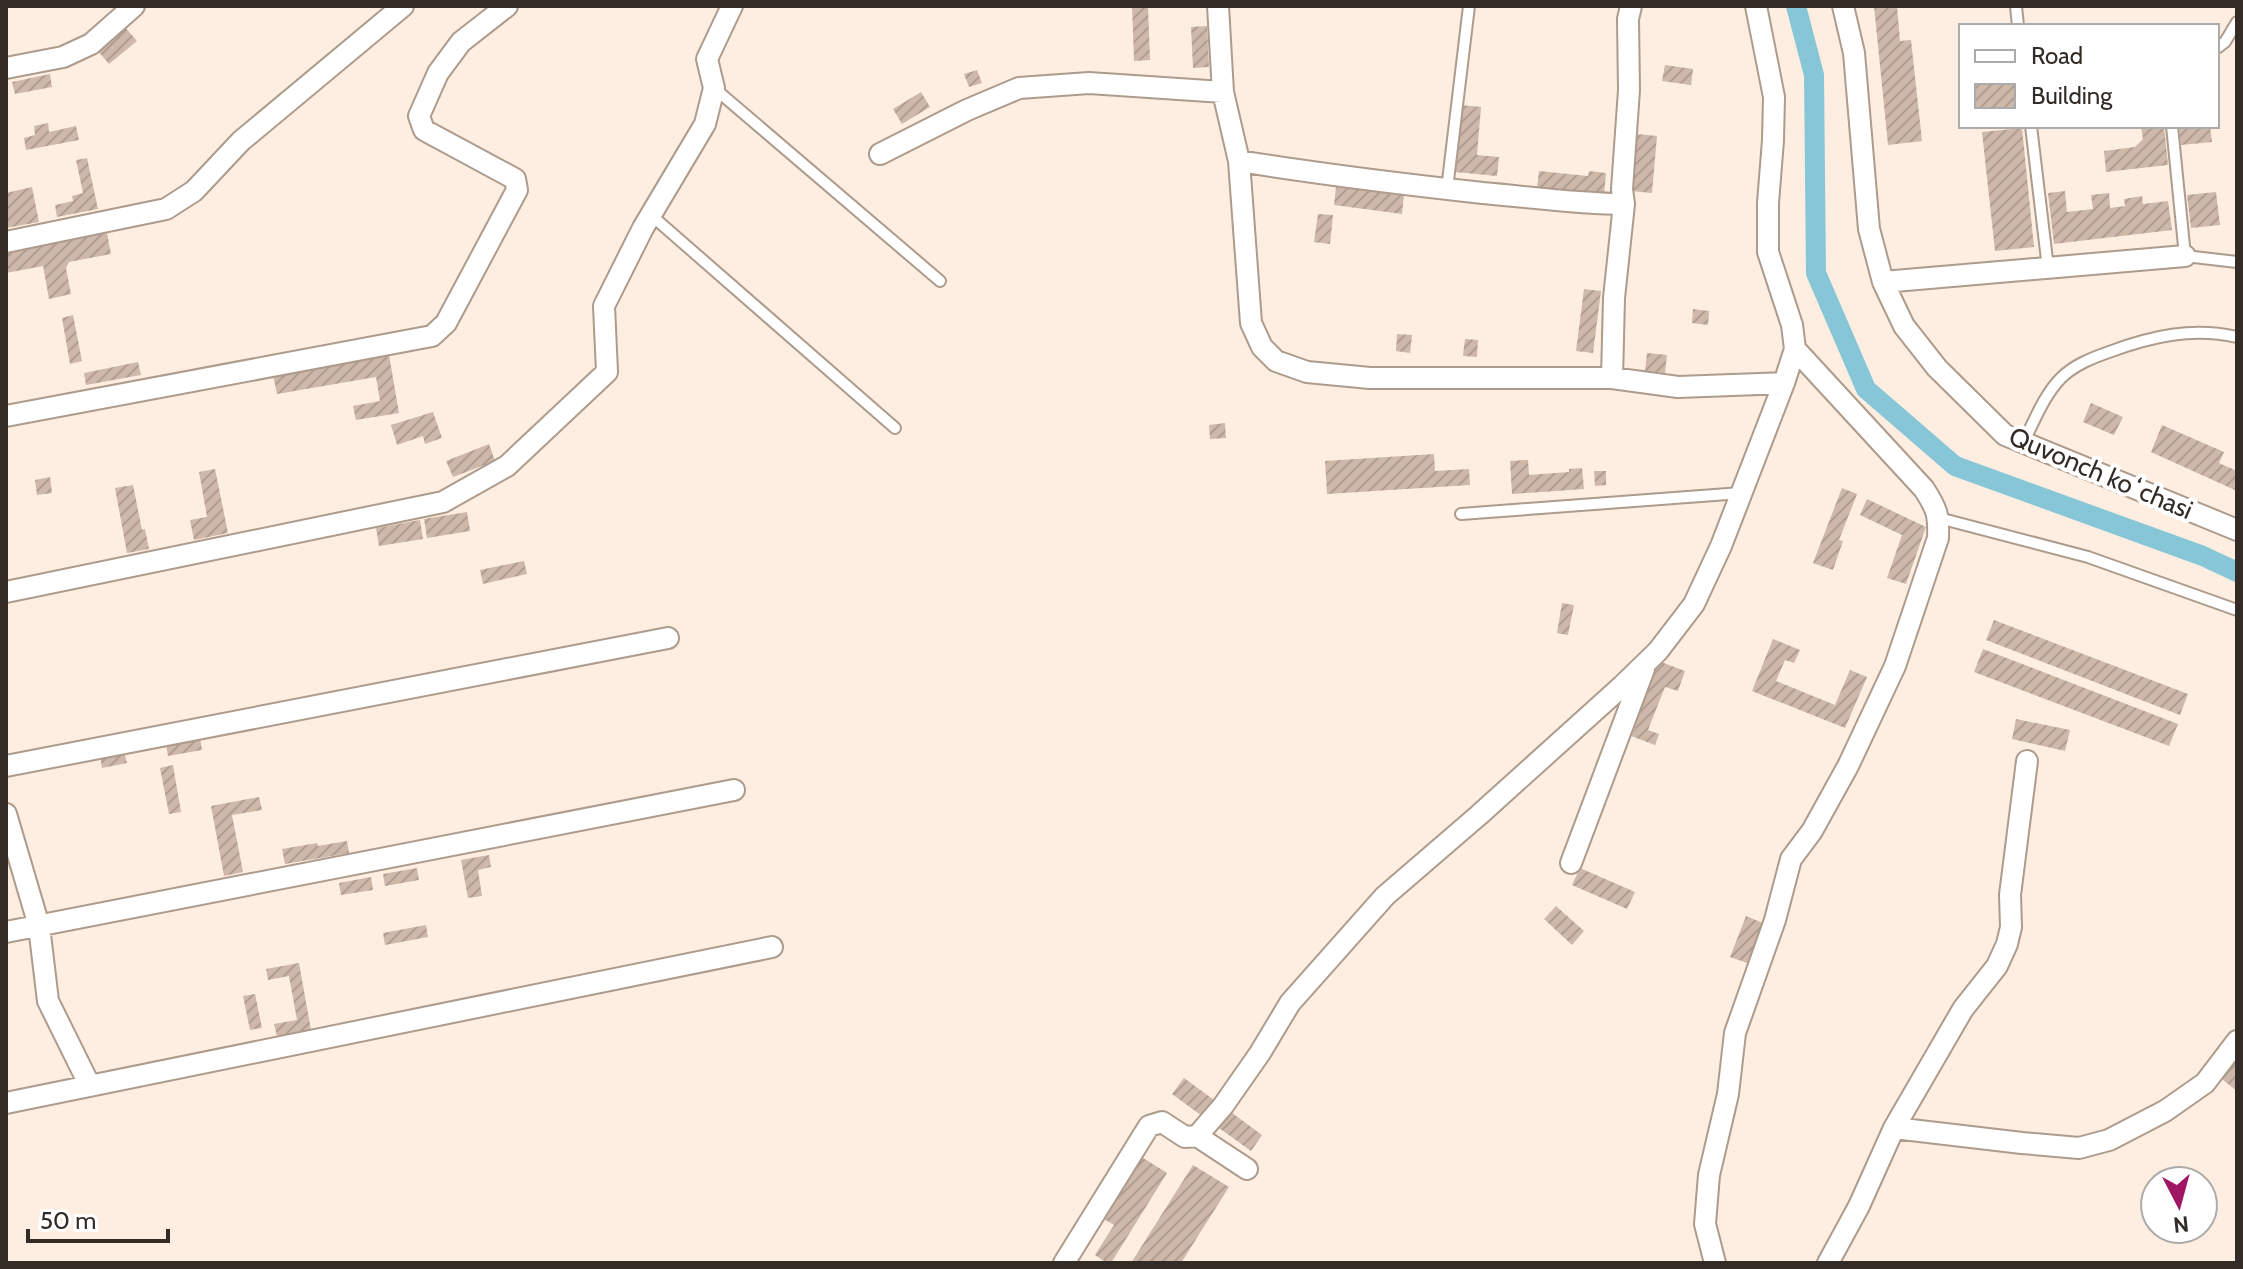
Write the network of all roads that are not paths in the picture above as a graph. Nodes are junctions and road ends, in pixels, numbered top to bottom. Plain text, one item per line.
1 (134, 6) edge
2 (403, 6) edge
3 (507, 6) edge
4 (732, 6) edge
5 (1218, 6) edge
6 (1469, 6) edge
7 (1631, 6) edge
8 (1756, 6) edge
9 (1843, 6) edge
10 (2237, 22) edge
11 (2219, 46) edge
12 (6, 68) edge
13 (714, 88) junction
14 (1223, 92) junction
15 (2031, 128) edge
16 (2172, 128) edge
17 (880, 154) dead end
18 (1239, 161) junction
19 (1447, 189) junction
20 (1624, 204) junction
21 (651, 215) junction
22 (6, 242) edge
23 (2185, 256) junction
24 (2237, 262) edge
25 (2048, 268) junction
26 (940, 281) dead end
27 (1883, 282) junction
28 (2237, 337) edge
29 (1795, 349) junction
30 (1612, 378) junction
31 (1784, 383) junction
32 (6, 416) edge
33 (895, 428) dead end
34 (2023, 443) junction
35 (1741, 493) junction
36 (1461, 514) dead end
37 (1939, 518) junction
38 (2237, 530) edge
39 (6, 592) edge
40 (2237, 610) edge
41 (668, 638) dead end
42 (1647, 662) junction
43 (2027, 761) dead end
44 (6, 766) edge
45 (734, 790) dead end
46 (6, 814) edge
47 (1571, 863) dead end
48 (39, 926) junction
49 (6, 932) edge
50 (772, 947) dead end
51 (2237, 1041) edge
52 (90, 1086) junction
53 (6, 1103) edge
54 (1894, 1128) junction
55 (1197, 1136) junction
56 (1247, 1169) dead end
57 (1064, 1263) edge
58 (1715, 1263) edge
59 (1828, 1263) edge

1 - 12 street
2 - 22 street
3 - 32 street
4 - 13 street
5 - 14 street
6 - 19 lane
7 - 20 street
8 - 29 street
9 - 27 street, Quvonch koʻchasi
10 - 11 lane
13 - 21 street
13 - 26 lane
14 - 17 street
14 - 18 street
15 - 25 lane
16 - 23 lane
18 - 19 street
18 - 30 street
19 - 20 street
20 - 30 street
21 - 33 lane
21 - 39 street
23 - 24 lane
23 - 25 street
25 - 27 street
27 - 34 street, Quvonch koʻchasi
28 - 34 lane
29 - 31 street
29 - 37 street
30 - 31 street
31 - 35 street
34 - 38 street, Quvonch koʻchasi
35 - 36 lane
35 - 42 street
37 - 40 lane
37 - 58 street
41 - 44 street
42 - 47 street
42 - 55 street
43 - 54 street
45 - 48 street
46 - 48 street
48 - 49 street
48 - 52 street
50 - 52 street
51 - 54 street
52 - 53 street
54 - 59 street
55 - 56 street
55 - 57 street

